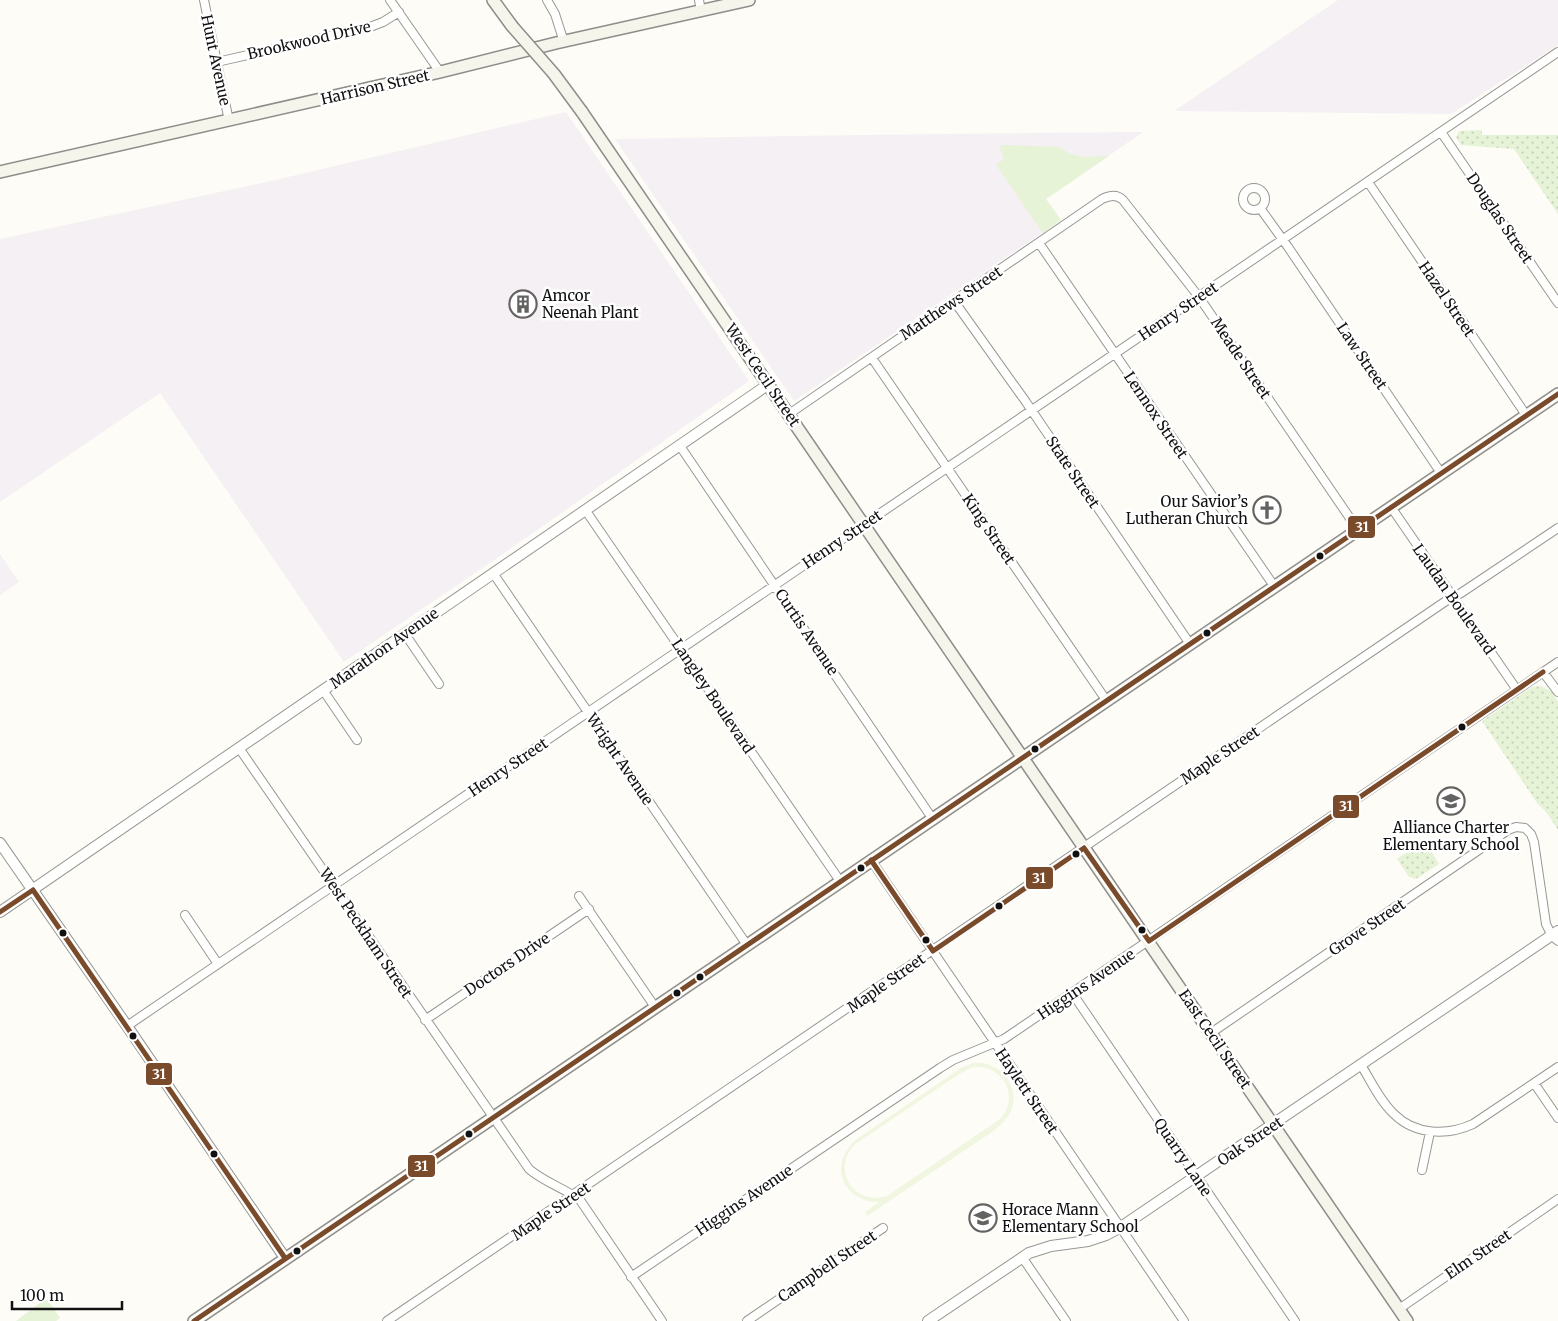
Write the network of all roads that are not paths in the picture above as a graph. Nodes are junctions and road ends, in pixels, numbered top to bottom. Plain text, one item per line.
1 (204, 0) edge
2 (390, 0) edge
3 (493, 0) edge
4 (547, 0) edge
5 (749, 0) edge
6 (700, 5) edge
7 (399, 12) junction
8 (564, 42) junction
9 (1558, 52) edge
10 (217, 62) junction
11 (440, 72) junction
12 (229, 121) junction
13 (1441, 132) junction
14 (0, 172) edge
15 (1368, 182) junction
16 (1115, 196) joint
17 (1260, 208) dead end
18 (1282, 240) junction
19 (1039, 243) junction
20 (1199, 297) junction
21 (954, 301) junction
22 (1558, 303) edge
23 (1115, 354) junction
24 (872, 358) junction
25 (769, 384) junction
26 (1558, 394) edge
27 (1032, 411) junction
28 (789, 414) junction
29 (1526, 415) junction
30 (680, 446) junction
31 (947, 468) junction
32 (1441, 473) junction
33 (1391, 507) junction
34 (586, 511) junction
35 (864, 524) junction
36 (1558, 528) edge
37 (1358, 530) junction
38 (493, 573) junction
39 (775, 585) junction
40 (1274, 586) junction
41 (1453, 597) junction
42 (405, 634) junction
43 (1190, 644) junction
44 (681, 649) junction
45 (1558, 662) edge
46 (1544, 672) junction
47 (439, 684) dead end
48 (323, 690) junction
49 (1517, 690) junction
50 (1558, 692) edge
51 (1106, 700) junction
52 (588, 712) junction
53 (358, 740) dead end
54 (239, 748) junction
55 (1022, 758) junction
56 (932, 818) junction
57 (0, 843) edge
58 (1084, 848) junction
59 (871, 860) junction
60 (840, 881) junction
61 (334, 886) junction
62 (33, 890) junction
63 (579, 896) dead end
64 (589, 909) junction
65 (0, 912) edge
66 (185, 915) dead end
67 (1556, 936) edge
68 (1149, 941) junction
69 (747, 945) junction
70 (932, 950) junction
71 (218, 964) junction
72 (1071, 994) junction
73 (655, 1007) junction
74 (425, 1020) junction
75 (127, 1026) junction
76 (1211, 1033) junction
77 (995, 1043) junction
78 (1362, 1065) junction
79 (1558, 1067) edge
80 (1534, 1083) junction
81 (493, 1118) junction
82 (1558, 1118) edge
83 (1273, 1125) junction
84 (1430, 1132) junction
85 (1422, 1170) dead end
86 (1197, 1177) junction
87 (573, 1195) junction
88 (1558, 1199) edge
89 (1122, 1227) junction
90 (883, 1228) dead end
91 (1022, 1257) junction
92 (285, 1258) junction
93 (631, 1277) junction
94 (1399, 1308) junction
95 (194, 1321) edge
96 (387, 1321) edge
97 (662, 1321) edge
98 (747, 1321) edge
99 (928, 1321) edge
100 (1066, 1321) edge
101 (1184, 1321) edge
102 (1295, 1321) edge
103 (1407, 1321) edge

1 - 10 street, Hunt Avenue
2 - 7 street
3 - 25 main road, West Cecil Street, bridge
4 - 8 street
5 - 6 main road, Harrison Street
6 - 8 main road, Harrison Street
7 - 10 street, Brookwood Drive
7 - 11 street
8 - 11 main road, Harrison Street
9 - 13 street, Henry Street
10 - 12 street, Hunt Avenue
11 - 12 main road, Harrison Street
12 - 14 main road, Harrison Street
13 - 15 street, Henry Street
13 - 22 street, Douglas Street
15 - 18 street, Henry Street
15 - 29 street, Hazel Street
16 - 19 street, Matthews Street
16 - 20 street, Meade Street
17 - 18 street, Law Street
18 - 20 street, Henry Street
18 - 32 street, Law Street
19 - 21 street, Matthews Street
19 - 23 street, Lennox Street
20 - 23 street, Henry Street
20 - 37 street, Meade Street
21 - 24 street, Matthews Street
21 - 27 street, State Street
23 - 27 street, Henry Street
23 - 40 street, Lennox Street
24 - 28 street, Matthews Street
24 - 31 street, King Street
25 - 28 main road, West Cecil Street
25 - 30 street, Marathon Avenue
26 - 29 main road
27 - 31 street, Henry Street
27 - 43 street, State Street
28 - 35 main road, West Cecil Street
29 - 32 main road
30 - 34 street, Marathon Avenue
30 - 39 street, Curtis Avenue
31 - 35 street, Henry Street
31 - 51 street, King Street
32 - 33 main road
33 - 37 main road
33 - 41 street, Laudan Boulevard
34 - 38 street, Marathon Avenue
34 - 44 street, Langley Boulevard
35 - 39 street, Henry Street
35 - 55 main road, West Cecil Street
36 - 41 street, Maple Street
37 - 40 main road
38 - 42 street, Marathon Avenue
38 - 52 street, Wright Avenue
39 - 44 street, Henry Street
39 - 56 street, Curtis Avenue
40 - 43 main road
41 - 49 street, Laudan Boulevard
41 - 58 street, Maple Street
42 - 47 street
42 - 48 street, Marathon Avenue
43 - 51 main road
44 - 52 street, Henry Street
44 - 60 street, Langley Boulevard
45 - 46 street, Higgins Avenue
46 - 49 street, Higgins Avenue
46 - 50 street
48 - 53 street
48 - 54 street, Marathon Avenue
49 - 68 street, Higgins Avenue
51 - 55 main road
52 - 61 street, Henry Street
52 - 69 street, Wright Avenue
54 - 61 street, West Peckham Street
54 - 62 street, Marathon Avenue
55 - 56 main road
55 - 58 main road, East Cecil Street
56 - 59 main road
57 - 62 street
58 - 68 main road, East Cecil Street
58 - 70 street, Maple Street
59 - 60 main road
59 - 70 street, Haylett Street
60 - 69 main road
61 - 71 street, Henry Street
61 - 74 street, West Peckham Street
62 - 65 street, Marathon Avenue
62 - 75 street
63 - 64 street
64 - 73 street
64 - 74 street, Doctors Drive
66 - 71 street
67 - 76 street, Grove Street
67 - 78 street, Oak Street
68 - 72 street, Higgins Avenue
68 - 76 main road, East Cecil Street
69 - 73 main road
70 - 77 street, Haylett Street
70 - 87 street, Maple Street
71 - 75 street, Henry Street
72 - 77 street, Higgins Avenue
72 - 86 street, Quarry Lane
73 - 81 main road
74 - 81 street, West Peckham Street
75 - 92 street
76 - 83 main road, East Cecil Street
77 - 89 street, Haylett Street
77 - 93 street, Higgins Avenue
78 - 83 street, Oak Street
78 - 84 street
79 - 80 street
80 - 82 street
80 - 84 street
81 - 87 street, West Peckham Street
81 - 92 main road
83 - 86 street, Oak Street
83 - 94 main road, East Cecil Street
84 - 85 street
86 - 89 street, Oak Street
86 - 102 street, Quarry Lane
87 - 93 street
87 - 96 street, Maple Street
88 - 94 street, Elm Street
89 - 91 street, Oak Street
89 - 101 street, Haylett Street
90 - 98 street, Campbell Street
91 - 99 street, Oak Street
91 - 100 street
92 - 95 main road
93 - 97 street
94 - 103 main road, East Cecil Street

